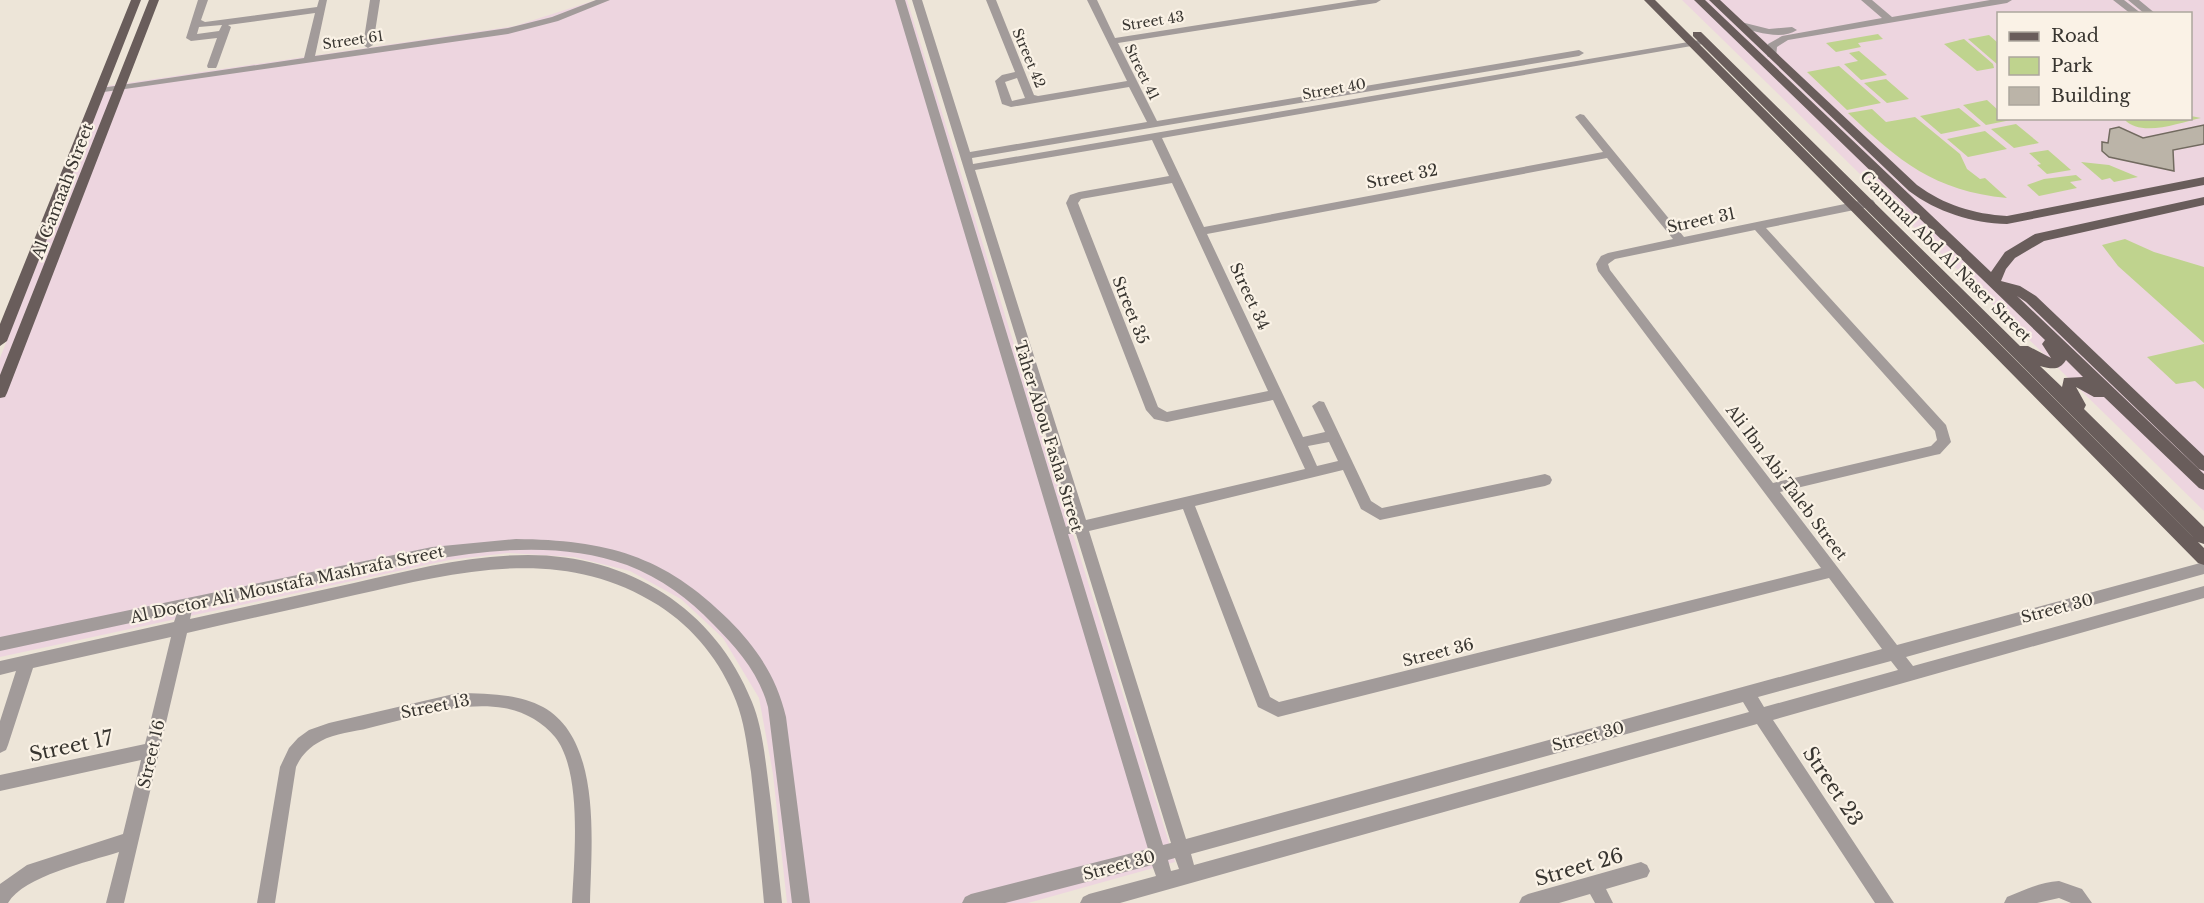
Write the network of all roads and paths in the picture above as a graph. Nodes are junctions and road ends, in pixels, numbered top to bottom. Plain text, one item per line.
1 (136, 0) edge
2 (154, 0) edge
3 (203, 0) edge
4 (375, 0) edge
5 (585, 0) edge
6 (605, 0) edge
7 (900, 0) edge
8 (916, 0) edge
9 (991, 0) edge
10 (1092, 0) edge
11 (1376, 0) edge
12 (1649, 0) edge
13 (1663, 0) edge
14 (1699, 0) edge
15 (1714, 0) edge
16 (1866, 0) edge
17 (1878, 0) edge
18 (1963, 0) edge
19 (2007, 0) edge
20 (2118, 0) edge
21 (2133, 0) edge
22 (322, 4) edge
23 (2135, 12) edge
24 (2149, 12) edge
25 (1892, 16) junction
26 (196, 21) junction
27 (227, 22) junction
28 (1741, 25) junction
29 (487, 30) junction
30 (223, 34) junction
31 (1694, 38) junction
32 (1112, 41) junction
33 (368, 45) junction
34 (1772, 55) junction
35 (310, 56) junction
36 (212, 66) junction
37 (1788, 71) junction
38 (1020, 74) junction
39 (1774, 74) junction
40 (1133, 83) junction
41 (121, 84) junction
42 (102, 87) junction
43 (1038, 99) junction
44 (1580, 117) dead end
45 (1154, 130) junction
46 (1610, 154) junction
47 (967, 162) junction
48 (1175, 179) junction
49 (2204, 181) edge
50 (2204, 201) edge
51 (1869, 202) junction
52 (2088, 205) junction
53 (1853, 206) junction
54 (2107, 221) junction
55 (1758, 225) junction
56 (1200, 232) junction
57 (1681, 241) junction
58 (1996, 284) junction
59 (1635, 313) joint
60 (2033, 320) junction
61 (0, 341) edge
62 (2007, 341) junction
63 (0, 393) edge
64 (1276, 394) junction
65 (1319, 406) dead end
66 (2136, 419) junction
67 (2091, 424) junction
68 (1333, 435) junction
69 (1299, 443) junction
70 (1347, 464) junction
71 (2204, 465) edge
72 (1313, 472) junction
73 (1545, 480) dead end
74 (2204, 484) edge
75 (1769, 489) junction
76 (1187, 502) junction
77 (1081, 526) junction
78 (1061, 532) junction
79 (2204, 537) edge
80 (2204, 558) edge
81 (2204, 568) edge
82 (1832, 571) junction
83 (2204, 592) edge
84 (186, 605) junction
85 (181, 628) junction
86 (0, 644) edge
87 (1894, 653) junction
88 (27, 662) junction
89 (0, 668) edge
90 (1910, 674) junction
91 (1746, 693) junction
92 (1761, 715) junction
93 (0, 745) edge
94 (152, 750) junction
95 (0, 783) edge
96 (130, 840) junction
97 (1181, 848) junction
98 (1158, 855) junction
99 (797, 870) junction
100 (1641, 871) dead end
101 (1189, 874) junction
102 (771, 877) junction
103 (1166, 882) junction
104 (1594, 884) junction
105 (0, 900) edge
106 (115, 903) edge
107 (266, 903) edge
108 (581, 903) edge
109 (773, 903) edge
110 (801, 903) edge
111 (971, 903) edge
112 (1089, 903) edge
113 (1528, 903) edge
114 (1604, 903) edge
115 (1885, 903) edge
116 (2013, 903) edge
117 (2084, 903) edge

1 - 42 main road, Al Gamaah Street
2 - 41 main road, Al Gamaah Street
3 - 26 street
4 - 33 street
5 - 29 street, Street 61
6 - 29 street, Street 61
7 - 78 street, Taher Abou Fasha Street
8 - 47 street, Taher Abou Fasha Street
9 - 38 street, Street 42
10 - 32 street, Street 41
11 - 32 street, Street 43
12 - 31 main road
13 - 31 main road, Gammal Abd Al Naser Street
14 - 39 main road, Gammal Abd Al Naser Street
15 - 28 main road
16 - 25 street
17 - 25 street
18 - 25 street
19 - 25 street
20 - 23 street
21 - 24 street
22 - 27 street
22 - 35 street
25 - 28 street
25 - 34 street
26 - 27 street
26 - 30 street
27 - 30 street
28 - 34 main road
29 - 33 street, Street 61
29 - 35 street, Street 61
30 - 36 street
31 - 45 street, Street 40
31 - 51 main road, Gammal Abd Al Naser Street
31 - 53 main road
32 - 40 street, Street 41
33 - 35 street, Street 61
34 - 37 main road
35 - 36 street, Street 61
35 - 41 street, Street 61
36 - 41 street, Street 61
37 - 39 main road
37 - 52 main road
38 - 43 street, Street 42
38 - 43 street
39 - 58 main road, Gammal Abd Al Naser Street
40 - 43 street, Street 42
40 - 45 street, Street 41
41 - 42 street, Street 61
41 - 63 main road, Al Gamaah Street
42 - 61 main road, Al Gamaah Street
44 - 46 street
45 - 47 street, Street 40
45 - 48 street, Street 34
46 - 56 street, Street 32
46 - 57 street
47 - 77 street, Taher Abou Fasha Street
48 - 56 street, Street 34
48 - 64 street, Street 35
49 - 52 main road
50 - 54 main road
51 - 53 street, Street 31
51 - 62 main road, Gammal Abd Al Naser Street
52 - 54 main road
53 - 55 street, Street 31
53 - 80 main road
54 - 58 main road
55 - 57 street, Street 31
55 - 75 street
56 - 64 street, Street 34
57 - 59 street, Street 31
58 - 60 main road, Gammal Abd Al Naser Street
58 - 71 main road
59 - 75 street, Ali Ibn Abi Taleb Street
60 - 62 main road
60 - 66 main road, Gammal Abd Al Naser Street
62 - 67 main road, Gammal Abd Al Naser Street
64 - 69 street, Street 34
65 - 68 street
66 - 67 main road
66 - 74 main road, Gammal Abd Al Naser Street
67 - 79 main road, Gammal Abd Al Naser Street
68 - 69 street
68 - 70 street
69 - 72 street, Street 34
70 - 72 street
70 - 73 street
72 - 76 street
75 - 82 street, Ali Ibn Abi Taleb Street
76 - 77 street
76 - 82 street, Street 36
77 - 78 street
77 - 97 street, Taher Abou Fasha Street
78 - 98 street, Taher Abou Fasha Street
81 - 87 street, Street 30
82 - 87 street, Ali Ibn Abi Taleb Street
83 - 90 street, Street 30
84 - 85 street, Street 16
84 - 86 street, Al Doctor Ali Moustafa Mashrafa Street
84 - 99 street, Al Doctor Ali Moustafa Mashrafa Street
85 - 88 street, Al Doctor Ali Moustafa Mashrafa Street
85 - 94 street, Street 16
85 - 102 street, Al Doctor Ali Moustafa Mashrafa Street
87 - 90 street, Ali Ibn Abi Taleb Street
87 - 91 street, Street 30
88 - 89 street, Al Doctor Ali Moustafa Mashrafa Street
88 - 93 street
90 - 92 street, Street 30
91 - 92 street, Street 23
91 - 97 street, Street 30
92 - 101 street, Street 30
92 - 115 street, Street 23
94 - 95 street, Street 17
94 - 96 street, Street 16
96 - 105 street
96 - 106 street, Street 16
97 - 98 street, Street 30
97 - 101 street, Taher Abou Fasha Street
98 - 103 street, Taher Abou Fasha Street
98 - 111 street, Street 30
99 - 102 street
99 - 110 street, Al Doctor Ali Moustafa Mashrafa Street
100 - 104 street, Street 26
101 - 103 street, Street 30
102 - 109 street, Al Doctor Ali Moustafa Mashrafa Street
103 - 112 street, Street 30
104 - 113 street, Street 26
104 - 114 street
107 - 108 street, Street 13
116 - 117 street

